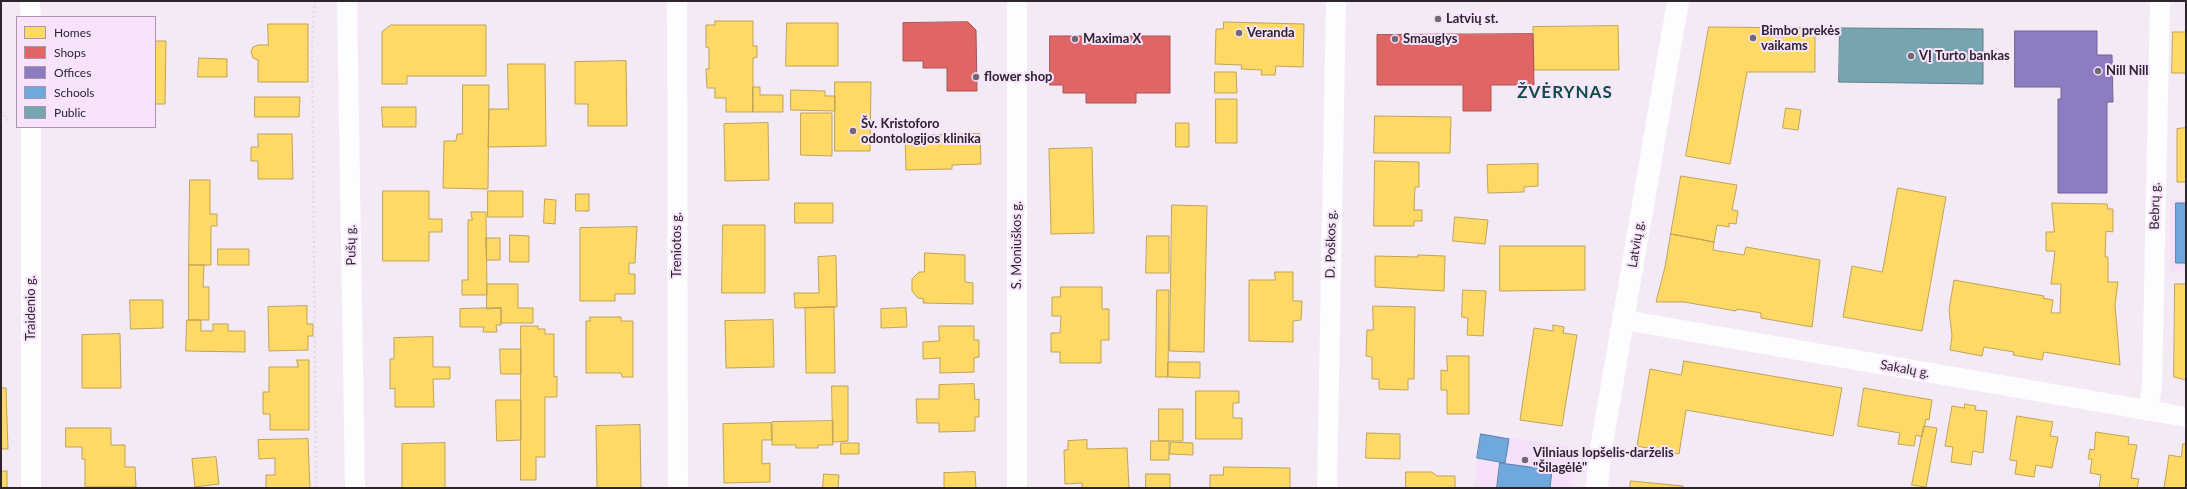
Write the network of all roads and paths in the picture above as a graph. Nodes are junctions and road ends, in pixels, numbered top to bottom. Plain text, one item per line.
1 (30, 1) edge
2 (315, 1) edge
3 (347, 1) edge
4 (677, 1) edge
5 (1017, 1) edge
6 (1336, 1) edge
7 (1678, 1) edge
8 (2160, 1) edge
9 (30, 16) edge
10 (31, 128) edge
11 (1624, 320) junction
12 (2148, 411) junction
13 (2186, 417) edge
14 (32, 488) edge
15 (316, 488) edge
16 (355, 488) edge
17 (678, 488) edge
18 (1017, 488) edge
19 (1327, 488) edge
20 (1596, 488) edge

1 - 9 street
2 - 15 path
3 - 16 street, Pušų g.
4 - 17 street, Treniotos g.
5 - 18 street, S. Moniuškos g.
6 - 19 street, D. Poškos g.
7 - 11 street, Latvių g.
8 - 12 street, Bebrų g.
10 - 14 street, Traidenio g.
11 - 12 street, Sakalų g.
11 - 20 street, Latvių g.
12 - 13 street, Sakalų g.

